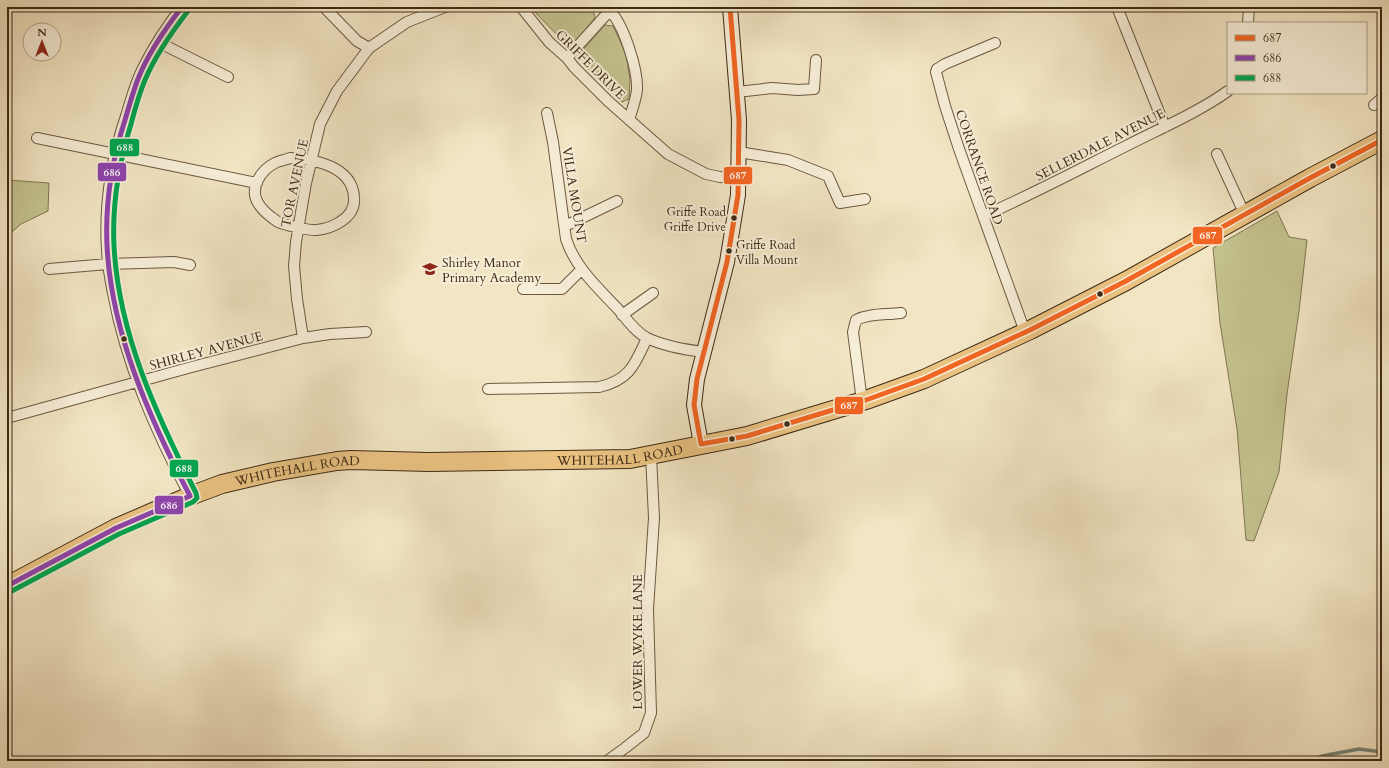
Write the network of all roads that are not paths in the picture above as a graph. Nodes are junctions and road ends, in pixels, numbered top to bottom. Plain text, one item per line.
1 (182, 7) edge
2 (324, 7) edge
3 (445, 7) edge
4 (521, 7) edge
5 (730, 7) edge
6 (1117, 7) edge
7 (1248, 7) edge
8 (608, 8) edge
9 (1248, 22) edge
10 (158, 42) junction
11 (995, 43) dead end
12 (369, 48) junction
13 (567, 58) junction
14 (816, 60) dead end
15 (228, 77) dead end
16 (737, 92) junction
17 (1227, 92) edge
18 (1382, 98) edge
19 (1374, 105) dead end
20 (547, 113) dead end
21 (629, 120) junction
22 (1164, 127) junction
23 (37, 138) dead end
24 (1382, 140) edge
25 (739, 152) junction
26 (115, 154) junction
27 (1216, 154) dead end
28 (312, 160) junction
29 (738, 178) junction
30 (256, 183) junction
31 (865, 199) dead end
32 (617, 201) dead end
33 (1245, 215) junction
34 (982, 216) junction
35 (565, 226) junction
36 (298, 227) junction
37 (108, 264) junction
38 (190, 265) dead end
39 (49, 269) dead end
40 (582, 269) junction
41 (523, 290) dead end
42 (653, 293) dead end
43 (901, 313) dead end
44 (622, 315) junction
45 (366, 332) dead end
46 (1025, 332) junction
47 (304, 338) junction
48 (647, 338) junction
49 (704, 352) junction
50 (138, 382) junction
51 (488, 389) dead end
52 (862, 401) junction
53 (8, 418) edge
54 (701, 444) junction
55 (651, 455) junction
56 (190, 496) junction
57 (7, 586) edge
58 (607, 761) edge

1 - 10 street
2 - 12 street
3 - 12 street
4 - 13 street, GRIFFE DRIVE
5 - 16 street
6 - 22 street
7 - 9 street
8 - 13 street
8 - 21 street, GRIFFE DRIVE
10 - 15 street
10 - 26 street
11 - 34 street, CORRANCE ROAD
12 - 28 street, TOR AVENUE
13 - 21 street, GRIFFE DRIVE
14 - 16 street
16 - 25 street
17 - 22 street, SELLERDALE AVENUE
18 - 19 street
20 - 35 street, VILLA MOUNT
21 - 29 street, GRIFFE DRIVE
22 - 34 street, SELLERDALE AVENUE
23 - 26 street
24 - 33 highway, WHITEHALL ROAD
25 - 29 street
25 - 31 street
26 - 30 street
26 - 37 street
27 - 33 street
28 - 30 street
28 - 36 street, TOR AVENUE
28 - 36 street
29 - 49 street
30 - 36 street
32 - 35 street
33 - 46 highway, WHITEHALL ROAD
34 - 46 street, CORRANCE ROAD
35 - 40 street, VILLA MOUNT
36 - 47 street, TOR AVENUE
37 - 38 street
37 - 39 street
37 - 50 street
40 - 41 street
40 - 44 street, VILLA MOUNT
42 - 44 street
43 - 52 street
44 - 48 street, VILLA MOUNT
45 - 47 street, SHIRLEY AVENUE
46 - 52 highway, WHITEHALL ROAD
47 - 50 street, SHIRLEY AVENUE
48 - 49 street, VILLA MOUNT
48 - 51 street
49 - 54 street
50 - 53 street, SHIRLEY AVENUE
50 - 56 street
52 - 54 highway, WHITEHALL ROAD
54 - 55 highway, WHITEHALL ROAD
55 - 56 highway, WHITEHALL ROAD
55 - 58 street, LOWER WYKE LANE
56 - 57 highway, WHITEHALL ROAD

